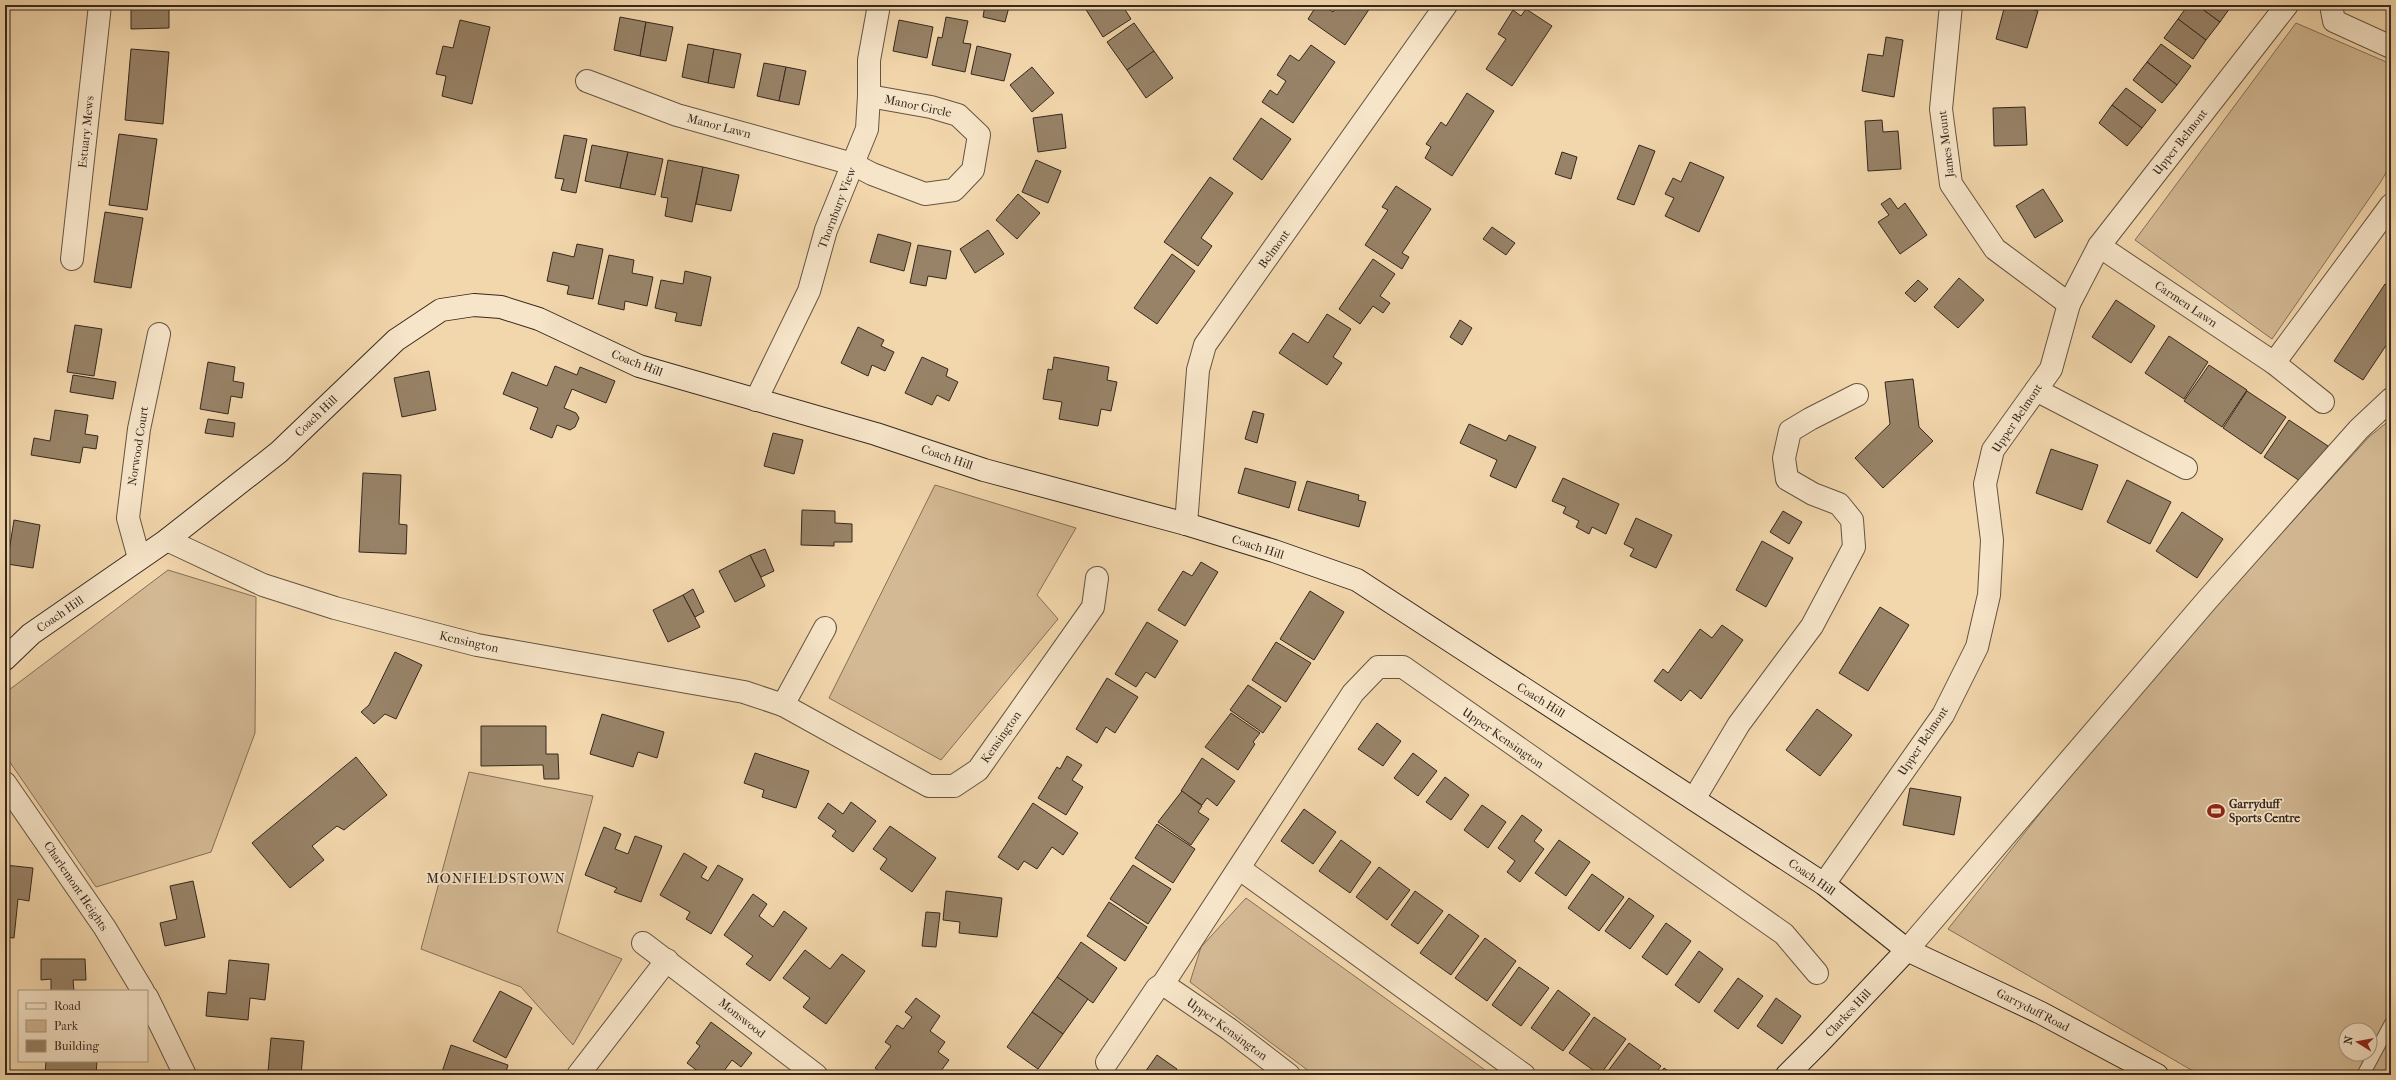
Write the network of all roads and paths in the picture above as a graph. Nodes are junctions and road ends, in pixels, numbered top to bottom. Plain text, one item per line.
1 (100, 5) edge
2 (879, 5) edge
3 (1446, 5) edge
4 (1951, 5) edge
5 (2288, 5) edge
6 (2331, 5) edge
7 (2391, 47) edge
8 (587, 81) dead end
9 (870, 96) junction
10 (853, 164) junction
11 (2391, 205) edge
12 (2099, 246) junction
13 (72, 259) dead end
14 (2069, 304) junction
15 (159, 334) dead end
16 (2274, 363) junction
17 (2036, 390) junction
18 (1857, 395) dead end
19 (2391, 399) edge
20 (756, 400) junction
21 (2323, 402) dead end
22 (2186, 468) dead end
23 (1186, 524) junction
24 (167, 540) junction
25 (139, 558) junction
26 (1097, 578) dead end
27 (825, 628) dead end
28 (5, 659) edge
29 (782, 705) junction
30 (5, 783) edge
31 (1694, 799) junction
32 (1240, 868) junction
33 (1824, 884) junction
34 (643, 943) dead end
35 (1907, 950) junction
36 (667, 960) junction
37 (1817, 973) dead end
38 (1164, 984) junction
39 (142, 990) edge
40 (148, 999) edge
41 (2391, 1023) edge
42 (1107, 1062) dead end
43 (185, 1075) edge
44 (578, 1075) edge
45 (816, 1075) edge
46 (1289, 1075) edge
47 (1524, 1075) edge
48 (1787, 1075) edge
49 (2156, 1075) edge
50 (2363, 1075) edge

1 - 13 street, Estuary Mews
2 - 9 street, Thornbury View
3 - 23 street, Belmont
4 - 14 street, James Mount
5 - 12 street, Upper Belmont
6 - 7 street
8 - 10 street, Manor Lawn
9 - 10 street, Thornbury View
9 - 10 street, Manor Circle
10 - 20 street, Thornbury View
11 - 16 street
12 - 14 street, Upper Belmont
12 - 16 street, Carmen Lawn
14 - 17 street, Upper Belmont
15 - 25 street, Norwood Court
16 - 21 street, Carmen Lawn
17 - 22 street
17 - 33 street, Upper Belmont
18 - 31 street
19 - 35 street, Clarkes Hill
20 - 23 street, Coach Hill
20 - 24 street, Coach Hill
23 - 31 street, Coach Hill
24 - 25 street, Coach Hill
24 - 29 street, Kensington
25 - 28 street, Coach Hill
26 - 29 street, Kensington
27 - 29 street
30 - 39 street, Charlemont Heights
31 - 33 street, Coach Hill
32 - 37 street, Upper Kensington
32 - 38 street, Upper Kensington
32 - 47 street
33 - 35 street, Coach Hill
34 - 36 street, Monswood
35 - 48 street, Clarkes Hill
35 - 49 street, Garryduff Road
36 - 44 street
36 - 45 street, Monswood
38 - 42 street, Upper Kensington
38 - 46 street, Upper Kensington
40 - 43 street
41 - 50 lane

